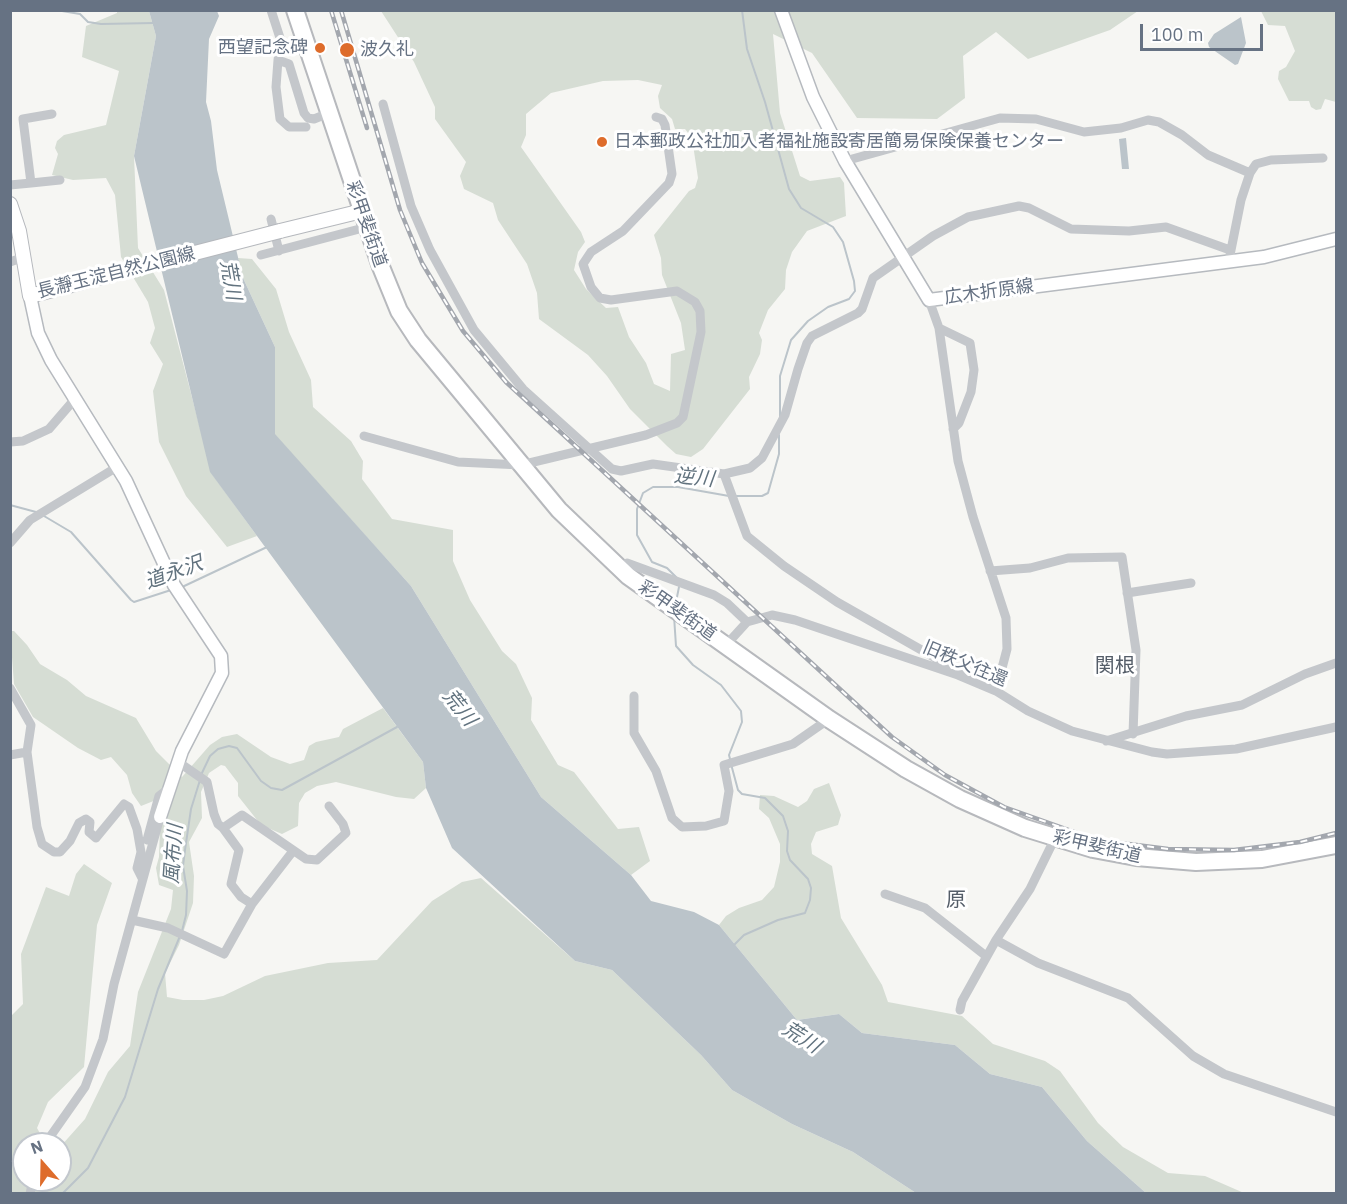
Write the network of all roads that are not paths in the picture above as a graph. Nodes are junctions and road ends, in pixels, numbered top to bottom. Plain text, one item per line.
1 (271, 10) edge
2 (295, 10) edge
3 (782, 10) edge
4 (278, 60) junction
5 (383, 104) dead end
6 (329, 112) junction
7 (52, 114) dead end
8 (656, 117) dead end
9 (306, 127) dead end
10 (1323, 158) dead end
11 (845, 160) junction
12 (1250, 173) junction
13 (60, 180) dead end
14 (31, 183) junction
15 (10, 185) edge
16 (10, 204) edge
17 (270, 219) dead end
18 (364, 219) junction
19 (1336, 239) edge
20 (279, 251) junction
21 (261, 255) dead end
22 (1230, 255) junction
23 (903, 258) junction
24 (17, 260) edge
25 (30, 296) junction
26 (929, 300) junction
27 (939, 328) junction
28 (74, 400) junction
29 (953, 429) junction
30 (364, 436) dead end
31 (10, 442) edge
32 (588, 448) junction
33 (520, 465) junction
34 (117, 467) junction
35 (724, 474) junction
36 (10, 543) edge
37 (627, 563) dead end
38 (990, 571) junction
39 (1191, 583) dead end
40 (1127, 593) junction
41 (747, 622) junction
42 (726, 645) junction
43 (1336, 663) edge
44 (978, 683) junction
45 (10, 688) edge
46 (996, 691) junction
47 (634, 696) dead end
48 (829, 719) junction
49 (195, 724) junction
50 (1336, 727) edge
51 (1133, 734) junction
52 (1104, 741) junction
53 (27, 752) junction
54 (10, 755) edge
55 (184, 766) junction
56 (170, 783) junction
57 (329, 806) dead end
58 (160, 818) joint
59 (223, 828) junction
60 (1055, 838) junction
61 (1336, 845) edge
62 (140, 847) junction
63 (293, 851) junction
64 (142, 878) junction
65 (885, 894) dead end
66 (252, 904) junction
67 (132, 920) junction
68 (996, 940) junction
69 (986, 956) junction
70 (960, 1010) dead end
71 (1336, 1112) edge
72 (54, 1132) edge

1 - 4 street
2 - 6 highway, 彩甲斐街道
3 - 11 main road, 広木折原線
4 - 6 street
4 - 9 street
5 - 32 street
6 - 18 highway, 彩甲斐街道
7 - 14 street
8 - 32 street
10 - 12 street
11 - 12 street
11 - 23 main road, 広木折原線
12 - 22 street
13 - 14 street
14 - 15 street
16 - 24 main road, 長瀞玉淀自然公園線
17 - 20 street
18 - 20 street
18 - 25 main road, 長瀞玉淀自然公園線, bridge
18 - 33 highway, 彩甲斐街道
19 - 22 main road, 広木折原線
20 - 21 street
22 - 23 street
22 - 26 main road, 広木折原線
23 - 26 main road, 広木折原線
23 - 35 street
24 - 25 main road, 長瀞玉淀自然公園線
25 - 28 main road
26 - 27 street
27 - 29 street
27 - 29 street
28 - 31 street
28 - 34 main road
29 - 38 street
30 - 33 street
32 - 33 street
32 - 35 street
33 - 42 highway, 彩甲斐街道
34 - 36 street
34 - 49 main road
35 - 44 street
37 - 41 street
38 - 40 street
38 - 46 street
39 - 40 street
40 - 51 street
41 - 42 street
41 - 44 street, 旧秩父往還
42 - 48 highway, 彩甲斐街道
43 - 51 street
44 - 46 street, 旧秩父往還
45 - 53 street
46 - 52 street, 旧秩父往還
47 - 48 street
48 - 60 highway, 彩甲斐街道
49 - 55 street
49 - 56 main road
50 - 52 street, 旧秩父往還
51 - 52 street
53 - 54 street
53 - 62 street
55 - 56 street
55 - 59 street
56 - 58 main road
56 - 62 street
57 - 63 street
58 - 64 street
59 - 63 street
59 - 66 street
60 - 61 highway, 彩甲斐街道
60 - 68 street
62 - 64 street
63 - 66 street
64 - 67 street
65 - 69 street
66 - 67 street
67 - 72 street
68 - 69 street
68 - 71 street
69 - 70 street

